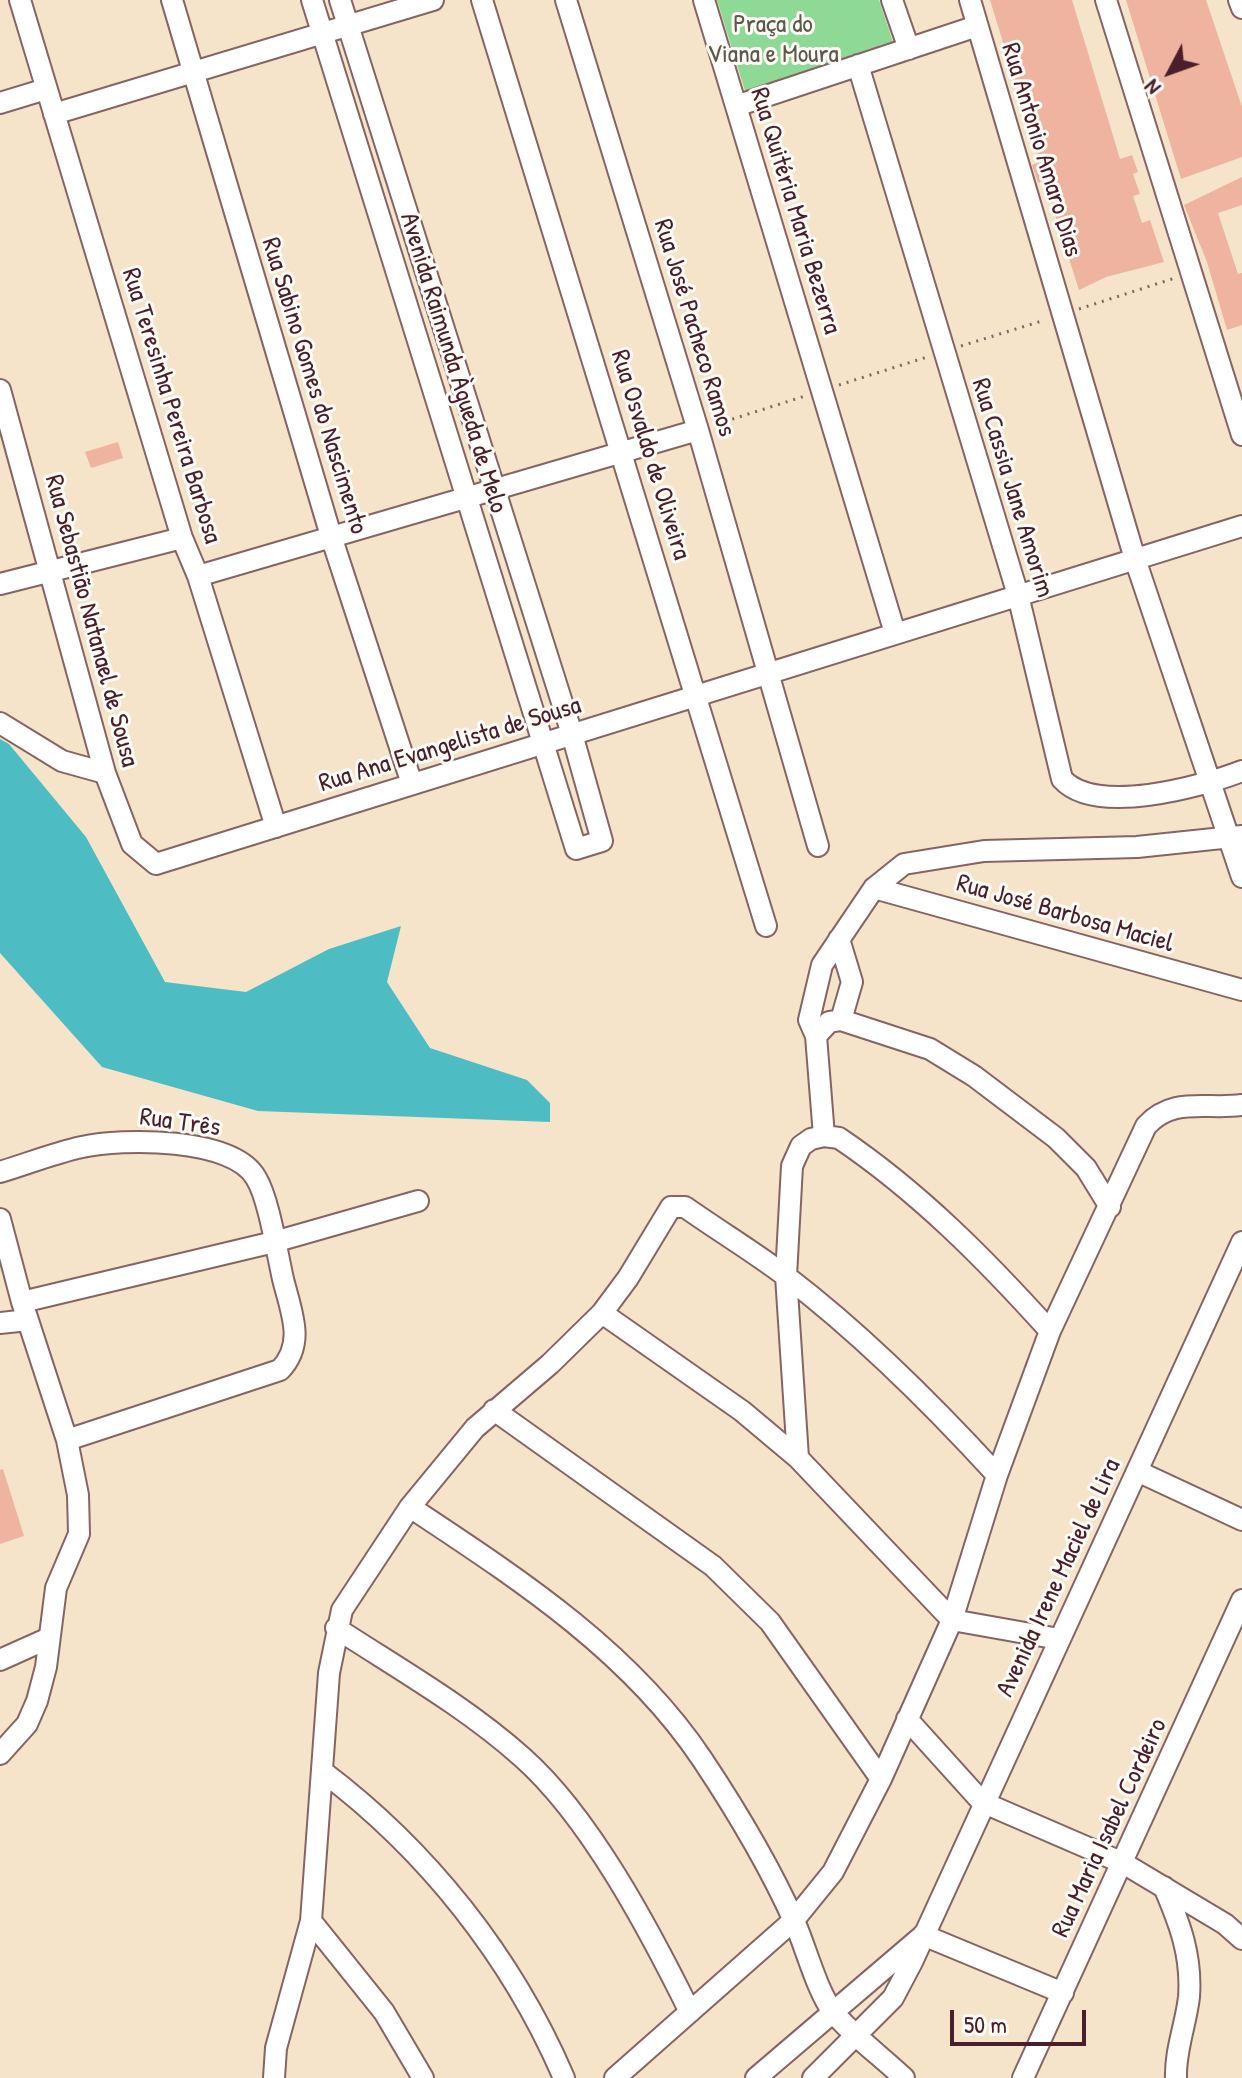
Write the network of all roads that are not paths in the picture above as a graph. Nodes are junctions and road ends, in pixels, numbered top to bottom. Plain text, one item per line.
1 (20, 0) edge
2 (172, 0) edge
3 (312, 0) edge
4 (340, 0) edge
5 (433, 0) edge
6 (482, 0) edge
7 (566, 0) edge
8 (704, 0) edge
9 (892, 0) edge
10 (970, 0) edge
11 (1106, 0) edge
12 (1239, 0) edge
13 (1242, 8) edge
14 (348, 26) junction
15 (977, 26) junction
16 (322, 33) junction
17 (909, 49) junction
18 (858, 65) junction
19 (193, 72) junction
20 (46, 89) junction
21 (0, 103) edge
22 (736, 106) junction
23 (54, 114) junction
24 (419, 258) junction
25 (395, 266) junction
26 (0, 390) edge
27 (698, 430) junction
28 (1242, 435) edge
29 (622, 452) junction
30 (494, 490) junction
31 (468, 498) junction
32 (1242, 526) edge
33 (331, 536) junction
34 (182, 538) junction
35 (1135, 559) junction
36 (51, 570) junction
37 (198, 576) junction
38 (0, 584) edge
39 (1018, 595) junction
40 (895, 633) junction
41 (770, 672) junction
42 (696, 694) junction
43 (0, 723) edge
44 (572, 734) junction
45 (545, 742) junction
46 (1242, 771) edge
47 (105, 773) junction
48 (1210, 783) junction
49 (412, 784) junction
50 (276, 827) junction
51 (1236, 837) edge
52 (818, 846) dead end
53 (147, 859) joint
54 (1242, 877) edge
55 (874, 888) junction
56 (766, 926) dead end
57 (839, 939) junction
58 (1242, 990) edge
59 (841, 1020) junction
60 (816, 1036) junction
61 (1242, 1105) edge
62 (824, 1136) junction
63 (0, 1172) edge
64 (418, 1201) dead end
65 (1110, 1207) junction
66 (0, 1219) edge
67 (274, 1242) junction
68 (1242, 1242) edge
69 (786, 1276) junction
70 (25, 1311) junction
71 (602, 1313) junction
72 (0, 1323) edge
73 (1050, 1331) junction
74 (494, 1410) junction
75 (67, 1440) junction
76 (798, 1458) junction
77 (1137, 1471) junction
78 (997, 1475) junction
79 (410, 1507) junction
80 (1242, 1520) edge
81 (1242, 1600) edge
82 (952, 1620) junction
83 (336, 1628) junction
84 (49, 1638) junction
85 (1059, 1639) junction
86 (0, 1660) edge
87 (907, 1719) junction
88 (0, 1754) edge
89 (322, 1771) junction
90 (881, 1779) junction
91 (982, 1802) junction
92 (1123, 1863) junction
93 (1164, 1887) junction
94 (794, 1920) junction
95 (311, 1921) junction
96 (923, 1935) junction
97 (1242, 1939) edge
98 (1063, 1993) junction
99 (832, 2011) junction
100 (690, 2012) junction
101 (857, 2034) junction
102 (764, 2076) edge
103 (274, 2078) edge
104 (423, 2078) edge
105 (564, 2078) edge
106 (615, 2078) edge
107 (813, 2078) edge
108 (904, 2078) edge
109 (1023, 2078) edge
110 (1176, 2078) edge

1 - 20 street, Rua Teresinha Pereira Barbosa
2 - 19 street, Rua Sabino Gomes do Nascimento
3 - 16 street, Avenida Raimunda Àgueda de Melo
4 - 14 street, Avenida Raimunda Àgueda de Melo
5 - 14 street
6 - 29 street, Rua Osvaldo de Oliveira
7 - 27 street, Rua José Pacheco Ramos
8 - 22 street, Rua Quitéria Maria Bezerra
9 - 17 street
10 - 15 street, Rua Antonio Amaro Dias
11 - 28 street
12 - 13 street
14 - 16 street
14 - 24 street, Avenida Raimunda Àgueda de Melo
15 - 17 street
15 - 35 street, Rua Antonio Amaro Dias
16 - 19 street
16 - 25 street, Avenida Raimunda Àgueda de Melo
17 - 18 street
18 - 22 street
18 - 39 street, Rua Cassia Jane Amorim
19 - 23 street
19 - 33 street, Rua Sabino Gomes do Nascimento
20 - 21 street
20 - 23 street, Rua Teresinha Pereira Barbosa
22 - 40 street, Rua Quitéria Maria Bezerra
23 - 34 street, Rua Teresinha Pereira Barbosa
24 - 25 street
24 - 30 street, Avenida Raimunda Àgueda de Melo
25 - 31 street, Avenida Raimunda Àgueda de Melo
26 - 36 street, Rua Sebastião Natanael de Sousa
27 - 29 street
27 - 41 street, Rua José Pacheco Ramos
29 - 30 street
29 - 42 street, Rua Osvaldo de Oliveira
30 - 31 street
30 - 44 street, Avenida Raimunda Àgueda de Melo
31 - 33 street
31 - 45 street, Avenida Raimunda Àgueda de Melo
32 - 35 street, Rua Ana Evangelista de Sousa
33 - 37 street
33 - 49 street, Rua Sabino Gomes do Nascimento
34 - 36 street
34 - 37 street, Rua Teresinha Pereira Barbosa
35 - 39 street, Rua Ana Evangelista de Sousa
35 - 48 street, Rua Antonio Amaro Dias
36 - 38 street
36 - 47 street, Rua Sebastião Natanael de Sousa
37 - 50 street, Rua Teresinha Pereira Barbosa
39 - 40 street, Rua Ana Evangelista de Sousa
39 - 48 street, Rua Cassia Jane Amorim
40 - 41 street, Rua Ana Evangelista de Sousa
41 - 42 street, Rua Ana Evangelista de Sousa
41 - 52 street, Rua José Pacheco Ramos
42 - 44 street, Rua Ana Evangelista de Sousa
42 - 56 street, Rua Osvaldo de Oliveira
43 - 47 street
44 - 45 street, Rua Ana Evangelista de Sousa
44 - 45 street, Avenida Raimunda Àgueda de Melo
45 - 49 street, Rua Ana Evangelista de Sousa
46 - 48 street, Rua Cassia Jane Amorim
47 - 53 street, Rua Sebastião Natanael de Sousa
48 - 51 street, Rua Antonio Amaro Dias
49 - 50 street, Rua Ana Evangelista de Sousa
50 - 53 street, Rua Ana Evangelista de Sousa
51 - 54 street, Rua Antonio Amaro Dias
51 - 55 street
55 - 57 street
55 - 58 street, Rua José Barbosa Maciel
57 - 59 street
57 - 60 street
59 - 60 street
59 - 65 street
60 - 62 street
61 - 65 street
62 - 69 street
62 - 73 street
63 - 67 street, Rua Três
64 - 67 street
65 - 73 street
66 - 70 street
67 - 70 street
67 - 75 street, Rua Três
68 - 77 street, Avenida Irene Maciel de Lira
69 - 71 street
69 - 76 street
69 - 78 street
70 - 72 street
70 - 75 street
71 - 74 street
71 - 76 street
73 - 78 street
74 - 79 street
74 - 90 street
75 - 84 street
76 - 82 street
77 - 80 street
77 - 85 street, Avenida Irene Maciel de Lira
78 - 82 street
79 - 83 street
79 - 94 street
81 - 92 street, Rua Maria Isabel Cordeiro
82 - 85 street
82 - 87 street
83 - 89 street
83 - 100 street
84 - 86 street
84 - 88 street
85 - 91 street, Avenida Irene Maciel de Lira
87 - 90 street
87 - 91 street
89 - 95 street
89 - 105 street
90 - 94 street
91 - 92 street
91 - 96 street, Avenida Irene Maciel de Lira
92 - 93 street
92 - 98 street, Rua Maria Isabel Cordeiro
93 - 97 street
93 - 110 street
94 - 99 street
94 - 100 street
95 - 103 street
95 - 104 street
96 - 98 street
96 - 99 street
96 - 101 street, Avenida Irene Maciel de Lira
98 - 109 street, Rua Maria Isabel Cordeiro
99 - 101 street
99 - 102 street
100 - 106 street
101 - 107 street, Avenida Irene Maciel de Lira
101 - 108 street

